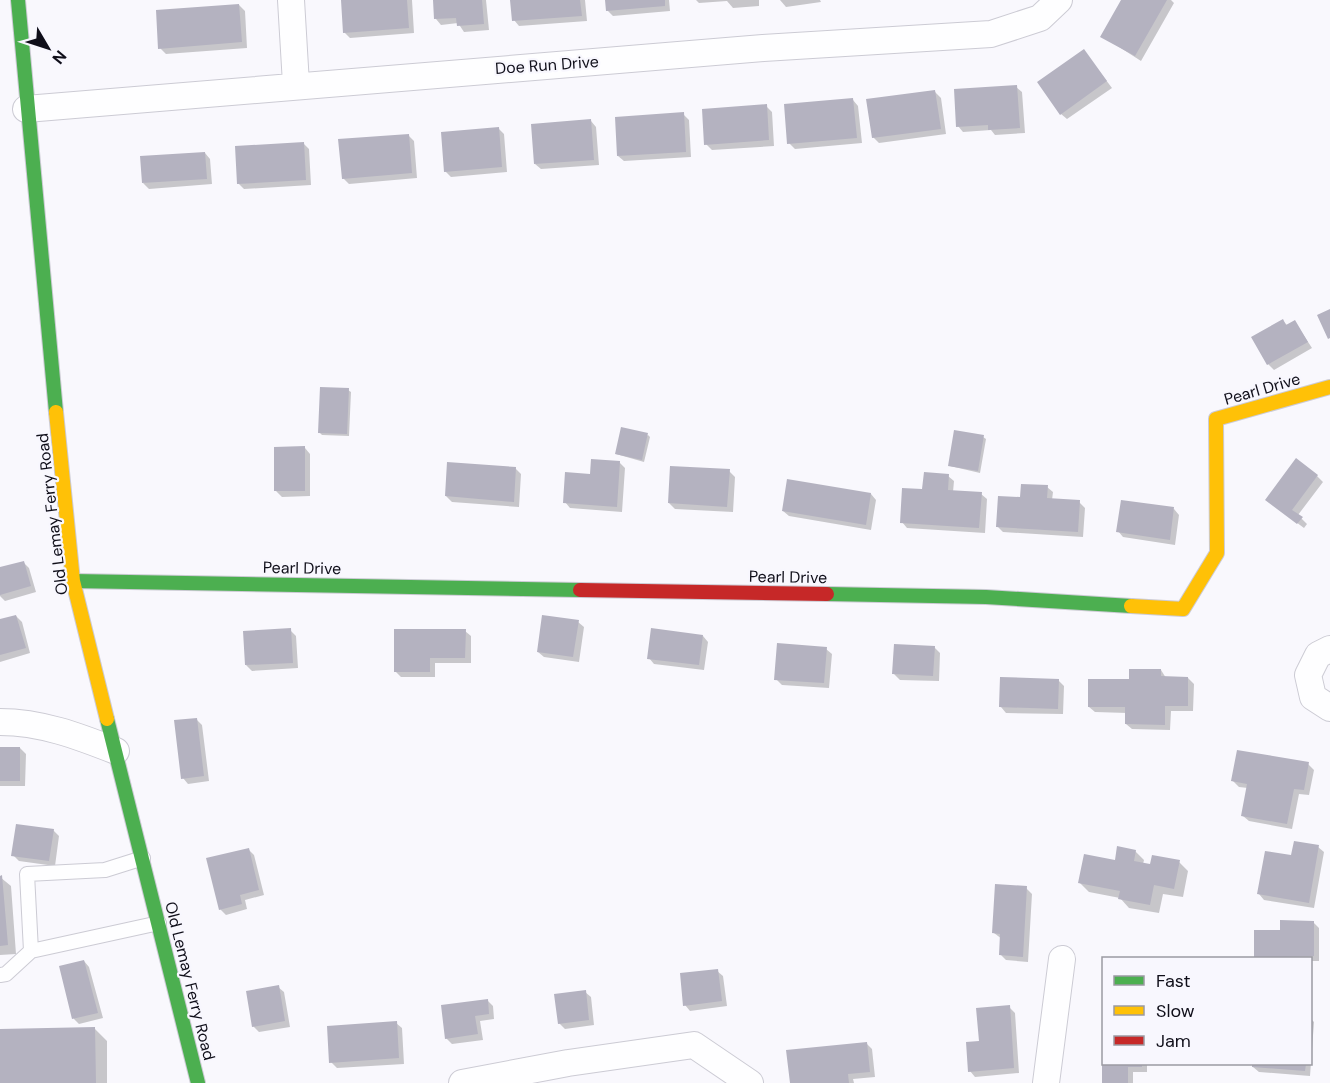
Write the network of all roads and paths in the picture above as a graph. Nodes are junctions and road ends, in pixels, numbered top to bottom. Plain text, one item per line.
1 (18, 0) edge
2 (291, 0) edge
3 (1059, 0) edge
4 (296, 84) junction
5 (26, 109) junction
6 (1330, 387) edge
7 (73, 581) junction
8 (1330, 649) edge
9 (1330, 708) edge
10 (0, 722) edge
11 (116, 751) junction
12 (143, 858) junction
13 (159, 923) junction
14 (31, 951) junction
15 (1062, 959) dead end
16 (0, 975) edge
17 (198, 1083) edge
18 (462, 1083) edge
19 (750, 1083) edge
20 (1047, 1083) edge

1 - 5 street, Old Lemay Ferry Road
2 - 4 street
3 - 4 street, Doe Run Drive
4 - 5 street, Doe Run Drive
5 - 7 street, Old Lemay Ferry Road
6 - 7 street, Pearl Drive
7 - 11 street, Old Lemay Ferry Road
8 - 9 street
10 - 11 street
11 - 12 street, Old Lemay Ferry Road
12 - 13 street, Old Lemay Ferry Road
12 - 14 lane
13 - 14 lane
13 - 17 street, Old Lemay Ferry Road
14 - 16 lane
15 - 20 street
18 - 19 street

